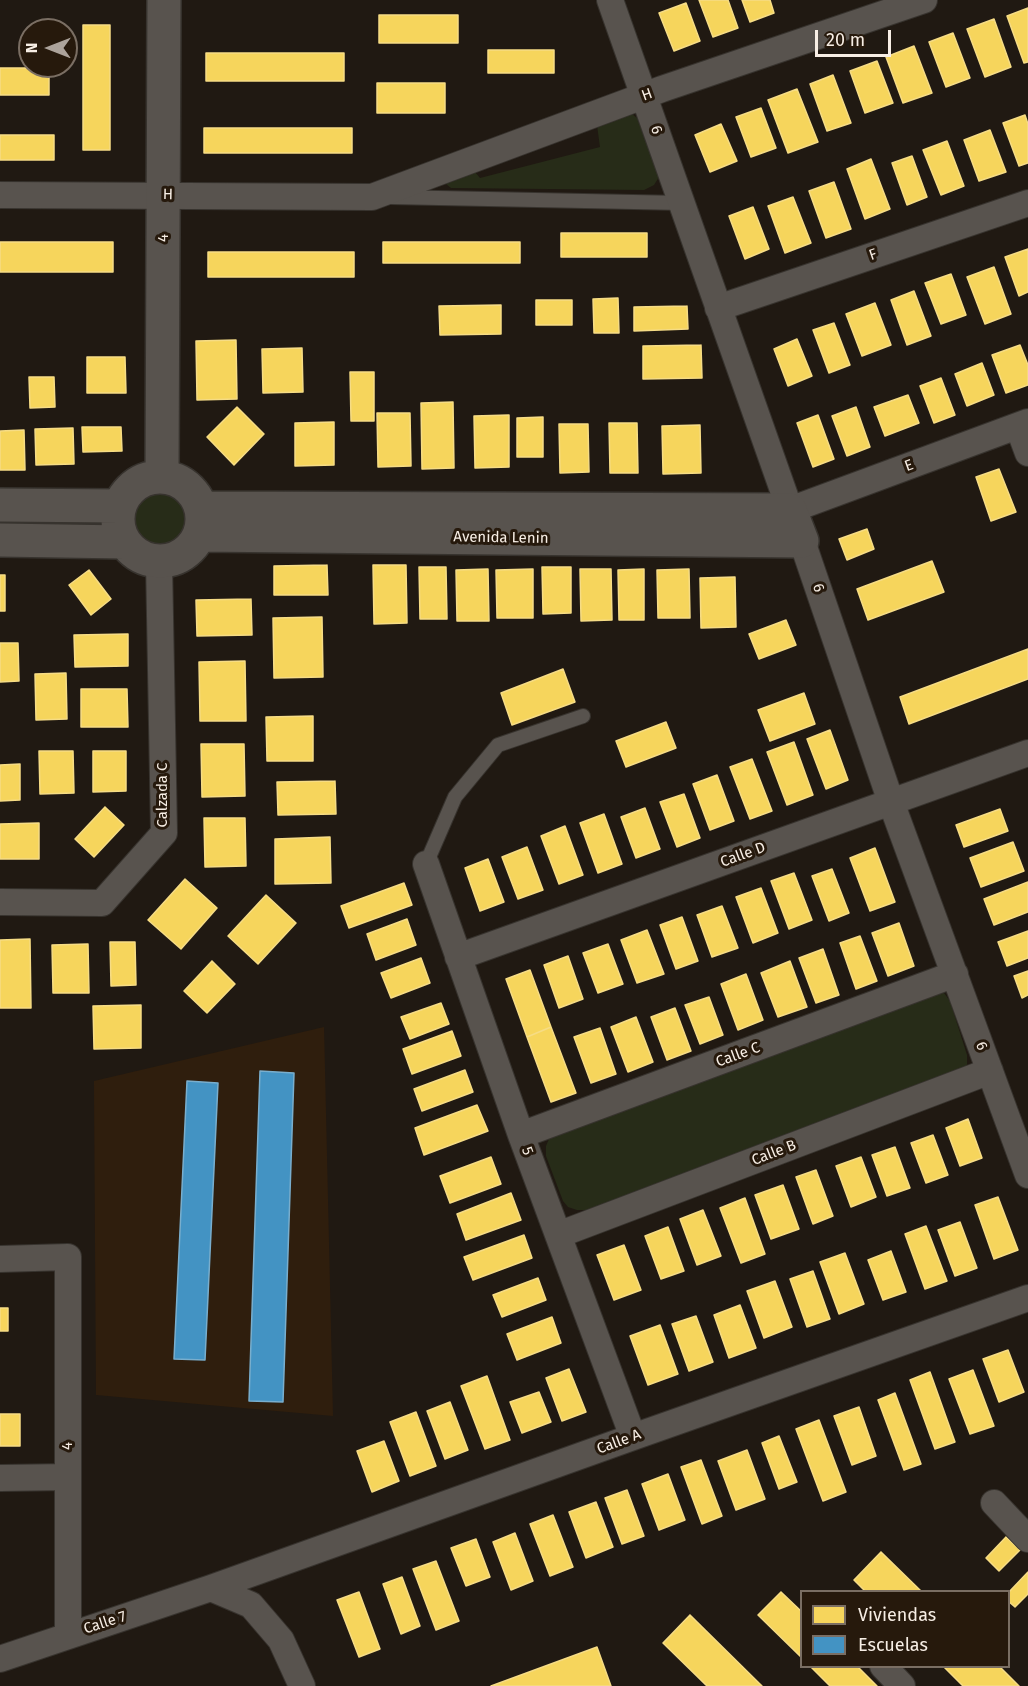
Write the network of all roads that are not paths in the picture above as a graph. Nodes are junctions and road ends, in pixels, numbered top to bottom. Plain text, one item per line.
1 (164, 0) edge
2 (610, 0) edge
3 (924, 0) edge
4 (645, 96) junction
5 (0, 195) edge
6 (164, 195) junction
7 (372, 196) junction
8 (682, 203) junction
9 (1028, 203) edge
10 (718, 308) junction
11 (1023, 424) edge
12 (1028, 453) edge
13 (162, 476) junction
14 (0, 505) edge
15 (119, 506) junction
16 (790, 510) junction
17 (200, 521) junction
18 (0, 540) edge
19 (802, 541) junction
20 (124, 542) junction
21 (159, 562) junction
22 (583, 716) dead end
23 (1028, 753) edge
24 (891, 802) junction
25 (426, 864) joint
26 (0, 902) edge
27 (458, 957) junction
28 (955, 974) junction
29 (990, 1071) junction
30 (521, 1136) junction
31 (1028, 1175) edge
32 (558, 1236) junction
33 (0, 1259) edge
34 (1028, 1298) edge
35 (633, 1437) junction
36 (68, 1477) junction
37 (0, 1478) edge
38 (994, 1503) dead end
39 (1028, 1539) edge
40 (211, 1588) junction
41 (68, 1635) junction
42 (0, 1659) edge
43 (885, 1668) edge
44 (302, 1686) edge
45 (902, 1686) edge

1 - 6 street, 4
2 - 4 street, 6
3 - 4 street, H
4 - 7 street, H
4 - 8 street, 6
5 - 6 street, H
6 - 7 street, H
6 - 13 street, 4
7 - 8 lane, H
8 - 10 street, 6
9 - 10 street, F
10 - 16 street, 6
11 - 12 street
11 - 16 street, E
13 - 15 street
13 - 17 street
14 - 15 street
15 - 20 street
16 - 17 street, Avenida Lenin
16 - 19 street, 6
17 - 19 street, Avenida Lenin
17 - 21 street
18 - 20 street
19 - 24 street, 6
20 - 21 street
21 - 26 street, Calzada C
22 - 25 lane
23 - 24 street, Calle D
24 - 27 street, Calle D
24 - 28 street, 6
25 - 27 street, 5
27 - 30 street, 5
28 - 29 street, 6
28 - 30 street, Calle C
29 - 31 street, 6
29 - 32 street, Calle B
30 - 32 street, 5
32 - 35 street, 5
33 - 36 street, 4
34 - 35 street, Calle A
35 - 40 street, Calle A
36 - 37 street
36 - 41 street, 4
38 - 39 street
40 - 41 street, Calle 7
40 - 44 street
41 - 42 street, Calle 7
43 - 45 street

